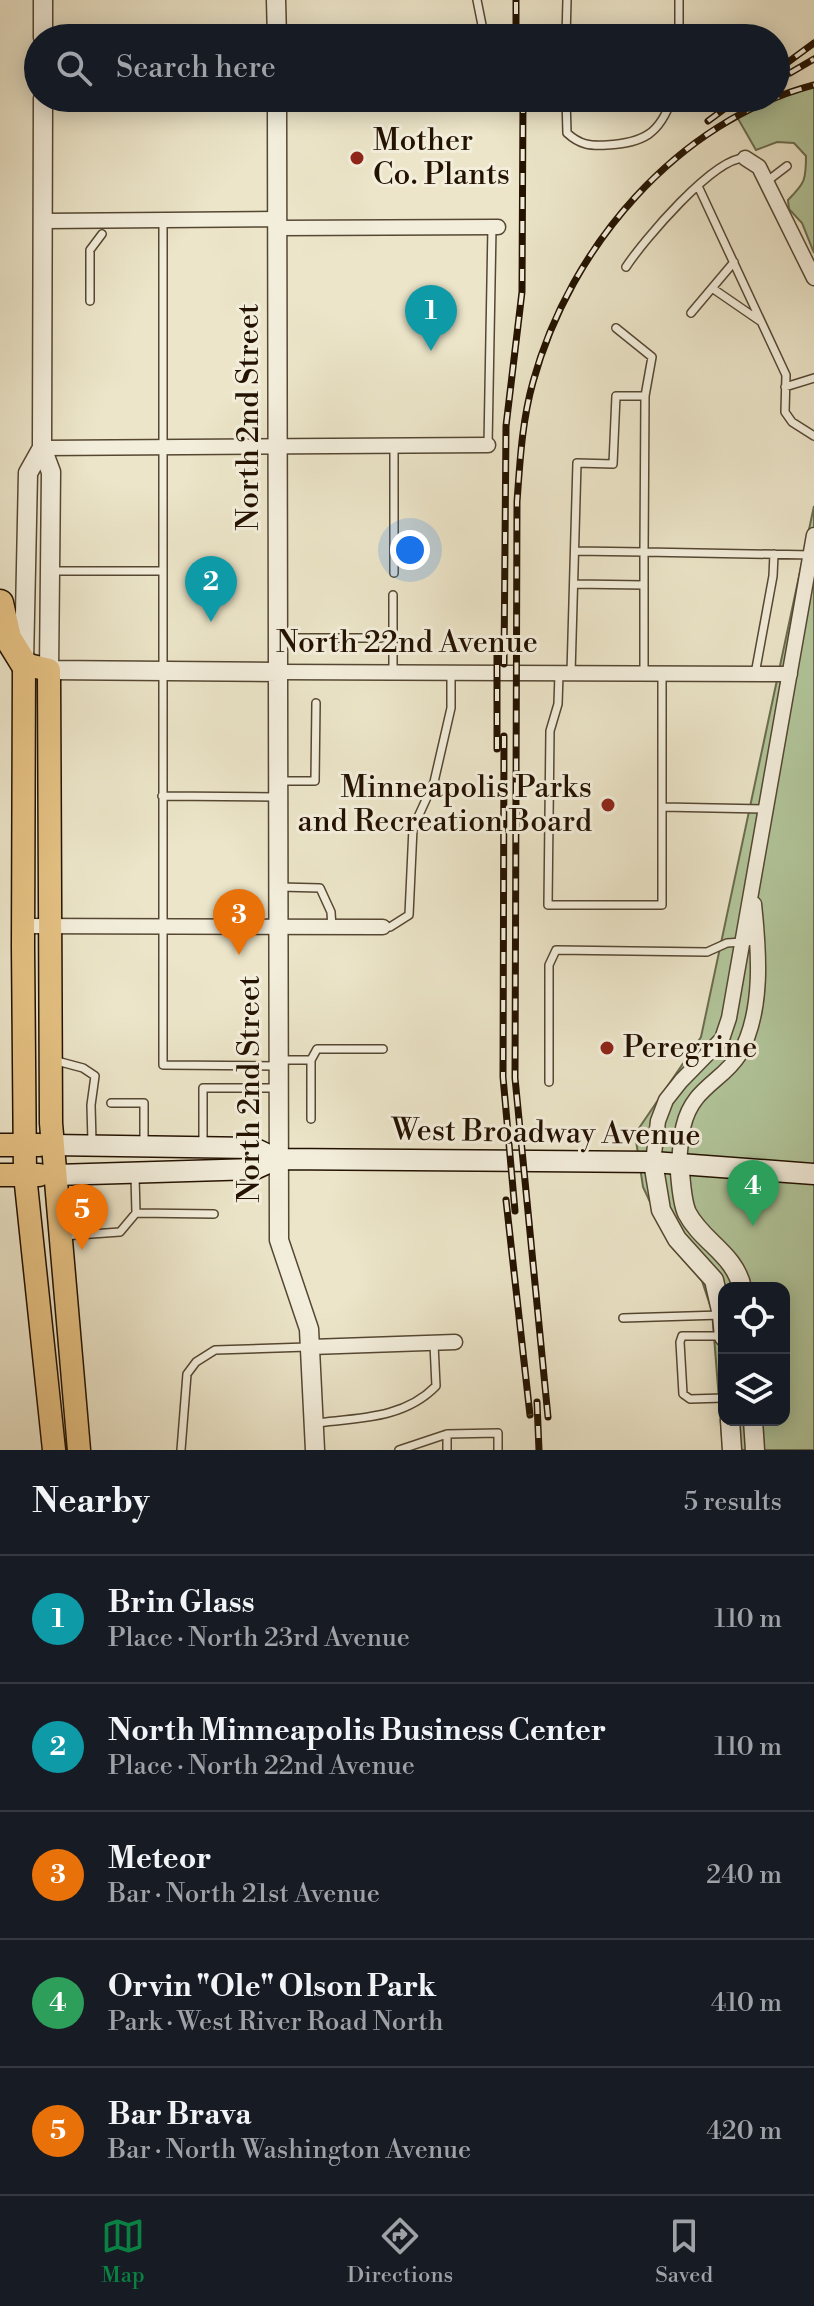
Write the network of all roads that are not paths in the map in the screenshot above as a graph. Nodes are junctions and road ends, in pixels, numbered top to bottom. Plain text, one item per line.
1 (43, 0) edge
2 (276, 0) edge
3 (477, 0) edge
4 (567, 0) edge
5 (679, 0) edge
6 (43, 24) edge
7 (277, 24) edge
8 (482, 24) edge
9 (566, 24) edge
10 (679, 24) edge
11 (43, 112) edge
12 (277, 112) edge
13 (566, 112) edge
14 (668, 112) edge
15 (745, 158) joint
16 (787, 166) dead end
17 (766, 182) junction
18 (698, 186) junction
19 (163, 220) junction
20 (44, 221) junction
21 (278, 224) junction
22 (495, 227) joint
23 (102, 234) dead end
24 (734, 262) junction
25 (626, 267) dead end
26 (814, 278) edge
27 (712, 288) junction
28 (90, 301) dead end
29 (691, 313) dead end
30 (761, 321) junction
31 (616, 328) dead end
32 (814, 378) edge
33 (785, 387) junction
34 (645, 396) junction
35 (814, 436) edge
36 (394, 445) junction
37 (488, 445) joint
38 (277, 446) junction
39 (163, 447) junction
40 (42, 448) junction
41 (814, 535) edge
42 (575, 551) junction
43 (644, 552) junction
44 (774, 554) junction
45 (811, 555) junction
46 (51, 571) junction
47 (163, 571) junction
48 (394, 573) dead end
49 (574, 584) junction
50 (644, 585) junction
51 (393, 595) dead end
52 (0, 603) edge
53 (276, 638) junction
54 (381, 638) dead end
55 (37, 667) junction
56 (162, 672) junction
57 (278, 672) junction
58 (393, 672) junction
59 (451, 672) junction
60 (565, 673) junction
61 (644, 673) junction
62 (662, 673) junction
63 (755, 674) junction
64 (790, 674) junction
65 (316, 703) dead end
66 (278, 789) junction
67 (162, 796) junction
68 (662, 807) junction
69 (767, 809) junction
70 (278, 887) junction
71 (23, 926) junction
72 (49, 926) junction
73 (162, 927) junction
74 (383, 927) joint
75 (278, 928) junction
76 (332, 928) junction
77 (751, 941) junction
78 (383, 1049) dead end
79 (50, 1060) junction
80 (311, 1060) junction
81 (277, 1063) junction
82 (549, 1082) dead end
83 (277, 1088) junction
84 (111, 1103) dead end
85 (311, 1119) dead end
86 (92, 1144) junction
87 (0, 1145) edge
88 (39, 1145) junction
89 (144, 1145) junction
90 (203, 1148) junction
91 (277, 1159) junction
92 (653, 1162) junction
93 (679, 1163) junction
94 (135, 1174) junction
95 (814, 1174) edge
96 (0, 1175) edge
97 (41, 1175) junction
98 (136, 1213) junction
99 (214, 1214) dead end
100 (59, 1237) junction
101 (741, 1282) edge
102 (718, 1298) edge
103 (718, 1315) edge
104 (623, 1318) dead end
105 (718, 1336) edge
106 (455, 1342) dead end
107 (434, 1343) junction
108 (311, 1347) junction
109 (718, 1398) edge
110 (314, 1423) junction
111 (730, 1426) edge
112 (753, 1426) edge
113 (447, 1434) junction
114 (54, 1450) edge
115 (79, 1450) edge
116 (181, 1450) edge
117 (315, 1450) edge
118 (399, 1450) edge
119 (447, 1450) edge
120 (498, 1450) edge
121 (732, 1450) edge
122 (755, 1450) edge

1 - 6 street
2 - 7 street
3 - 8 lane
4 - 9 lane
5 - 10 lane
11 - 20 street
12 - 21 street, North 2nd Street
13 - 14 lane
15 - 17 street
15 - 18 lane
16 - 17 lane
17 - 26 street
18 - 24 lane
18 - 25 lane
19 - 20 street
19 - 21 street
19 - 39 lane
20 - 40 street
21 - 22 street
21 - 38 street, North 2nd Street
22 - 37 lane
23 - 28 lane
24 - 27 lane
24 - 30 lane
27 - 29 lane
27 - 30 lane
30 - 33 lane
31 - 34 lane
32 - 33 lane
33 - 35 lane
34 - 42 lane
34 - 43 lane
36 - 37 street
36 - 38 street
36 - 48 lane
38 - 39 street
38 - 53 street, North 2nd Street
39 - 40 street
39 - 47 lane
40 - 46 street
40 - 55 street
41 - 45 street
42 - 43 lane
42 - 49 lane
43 - 44 lane
43 - 50 lane
44 - 45 lane
44 - 63 lane
45 - 64 street
46 - 47 lane
46 - 55 street
47 - 56 lane
49 - 50 lane
49 - 60 lane
50 - 61 lane
51 - 58 lane
52 - 55 highway
53 - 54 lane
53 - 57 street, North 2nd Street
55 - 56 street, North 22nd Avenue
55 - 71 main road
55 - 72 main road
56 - 57 street, North 22nd Avenue
56 - 67 lane
57 - 58 street, North 22nd Avenue
57 - 66 street, North 2nd Street
58 - 59 street, North 22nd Avenue
59 - 60 street, North 22nd Avenue
59 - 74 lane
60 - 61 street, North 22nd Avenue
60 - 68 lane
61 - 62 street, North 22nd Avenue
62 - 63 street, North 22nd Avenue
62 - 68 lane
63 - 64 street, North 22nd Avenue
64 - 69 street
65 - 66 lane
66 - 67 lane
66 - 70 street, North 2nd Street
67 - 73 lane
68 - 69 lane
69 - 77 street
70 - 75 street, North 2nd Street
70 - 76 lane
71 - 72 street
71 - 88 main road
72 - 73 street
72 - 79 main road
73 - 75 street
73 - 81 lane
74 - 76 street
75 - 76 street
75 - 81 street, North 2nd Street
77 - 82 lane
77 - 92 street
77 - 93 street
78 - 80 lane
79 - 86 lane
79 - 88 main road
80 - 81 lane
80 - 85 lane
81 - 83 street, North 2nd Street
83 - 90 lane
83 - 91 street, North 2nd Street
84 - 89 lane
86 - 88 main road, West Broadway Avenue
86 - 89 main road, West Broadway Avenue
87 - 88 main road, West Broadway Avenue
88 - 97 main road
88 - 97 main road
89 - 90 main road, West Broadway Avenue
90 - 91 main road, West Broadway Avenue
91 - 92 main road, West Broadway Avenue
91 - 94 main road, West Broadway Avenue
91 - 108 street, North 2nd Street
92 - 93 main road, West Broadway Avenue
92 - 102 street
93 - 95 main road, West Broadway Avenue
93 - 101 street
94 - 97 main road, West Broadway Avenue
94 - 98 lane
96 - 97 main road, West Broadway Avenue
97 - 100 main road
97 - 114 main road
98 - 99 lane
98 - 100 lane
100 - 115 main road
103 - 104 lane
105 - 109 lane
106 - 107 street
107 - 108 street
107 - 110 lane
108 - 110 street, North 2nd Street
108 - 116 lane
110 - 117 street, North 2nd Street
111 - 121 street
112 - 122 street
113 - 118 lane
113 - 119 lane
113 - 120 lane

